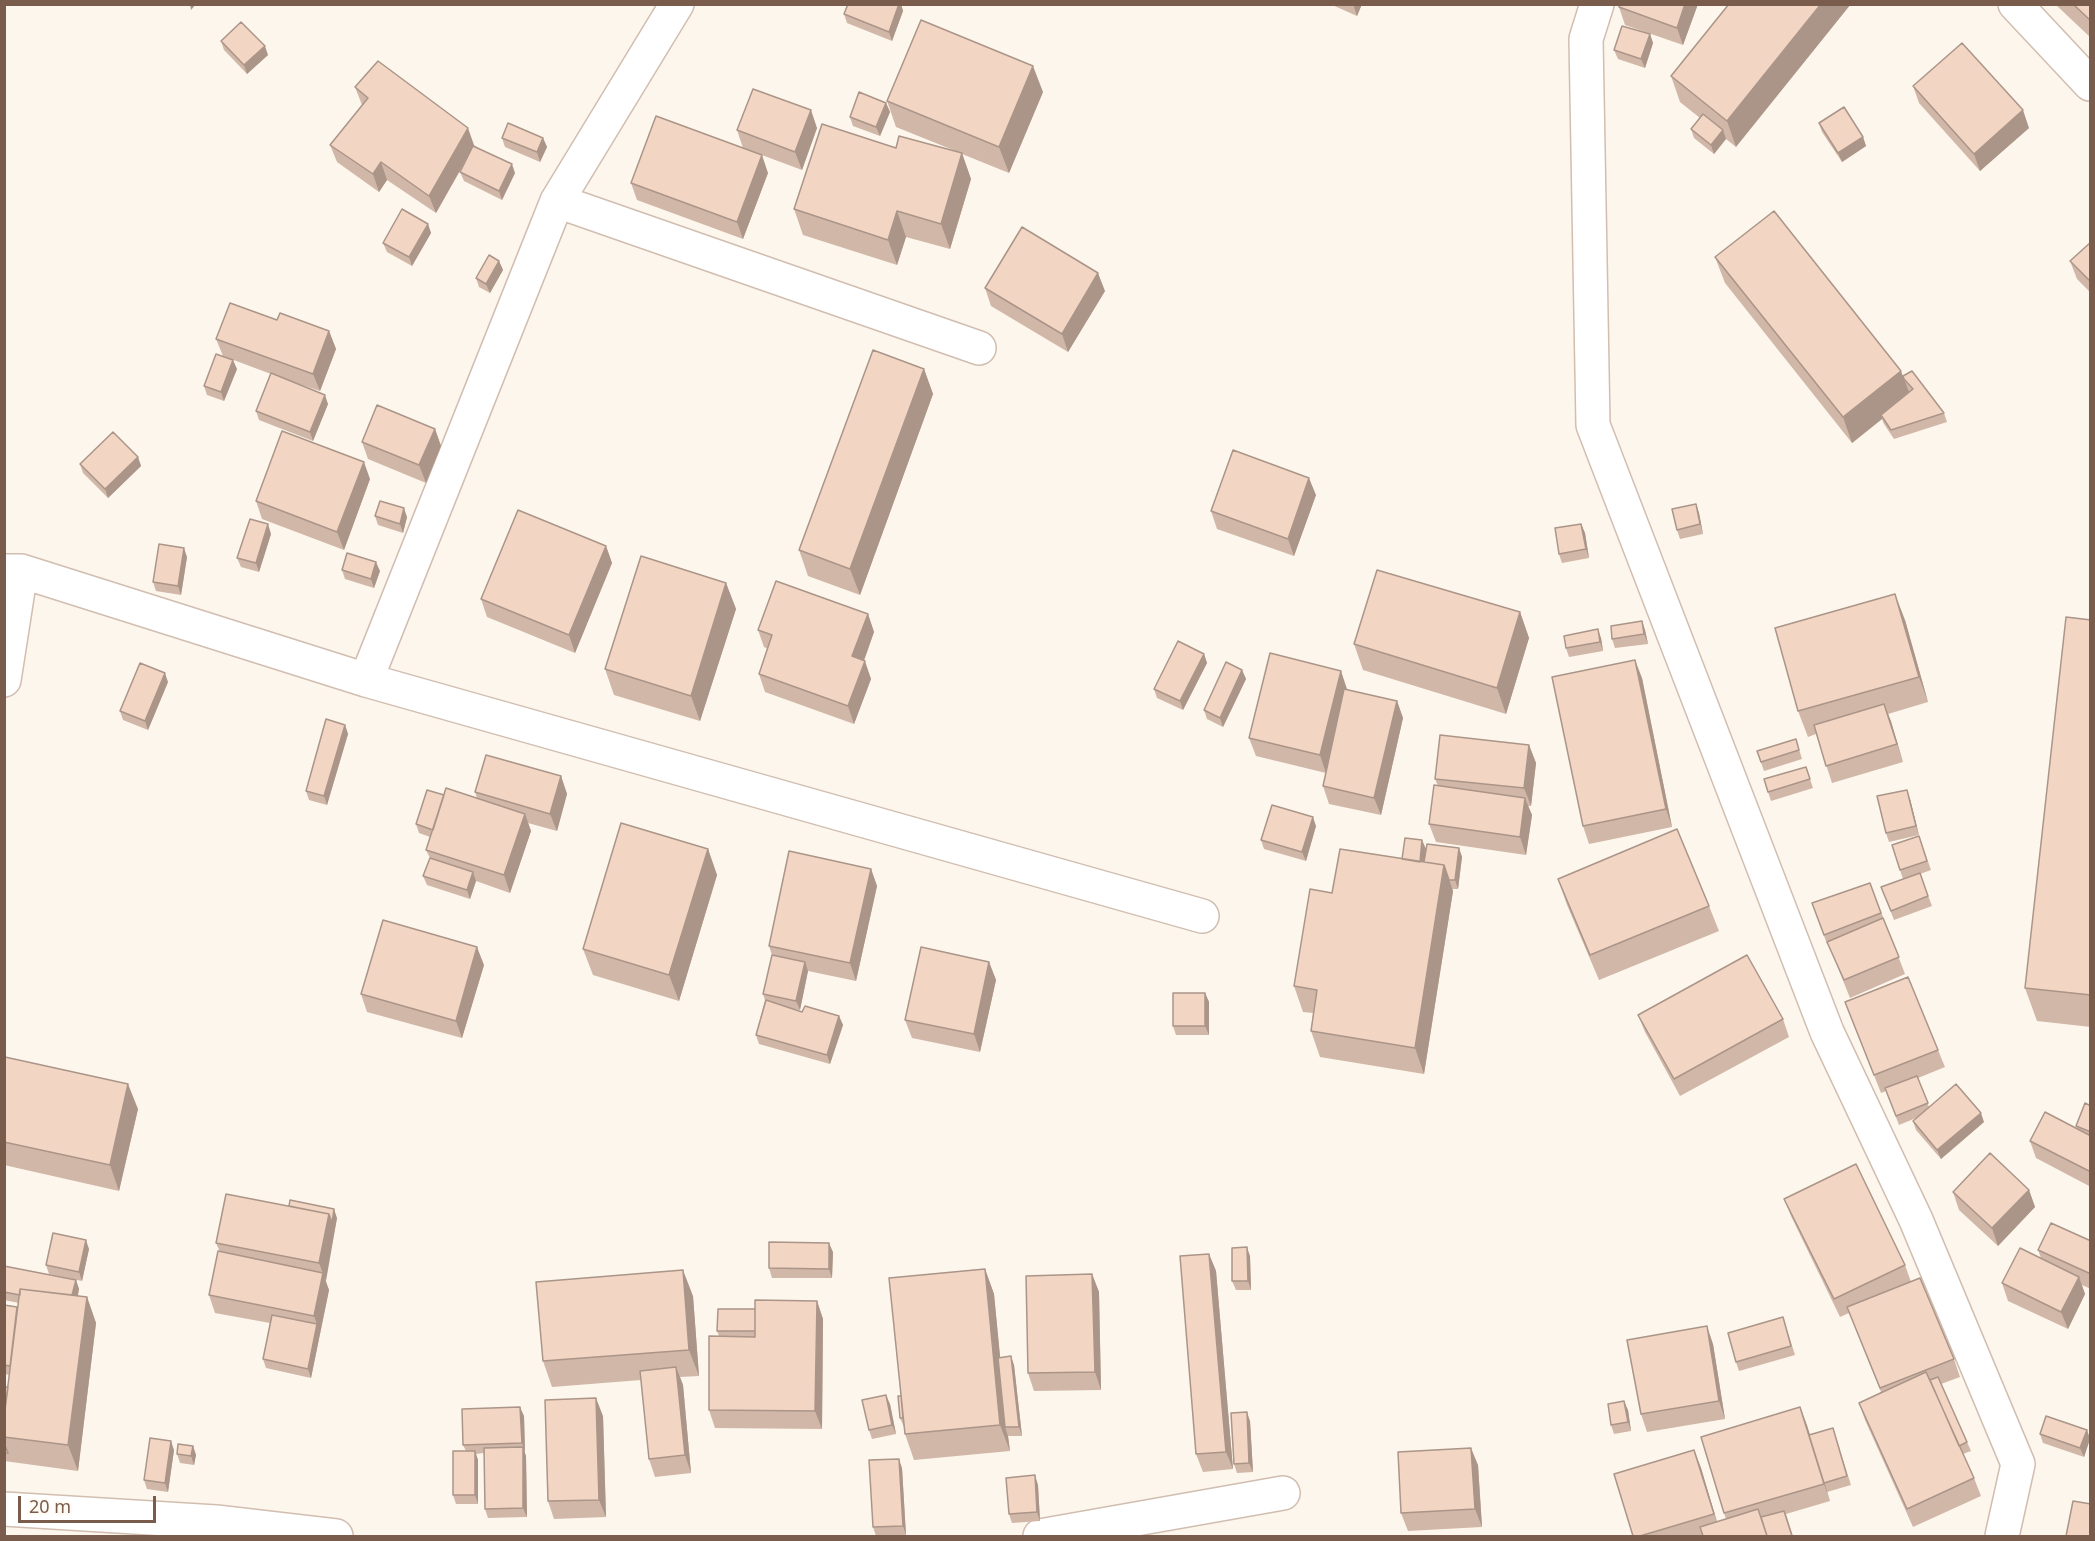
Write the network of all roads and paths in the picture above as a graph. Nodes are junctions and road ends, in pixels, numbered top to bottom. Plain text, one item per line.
1 (676, 4) edge
2 (1597, 4) edge
3 (2015, 4) edge
4 (2091, 84) edge
5 (557, 201) junction
6 (979, 348) dead end
7 (13, 571) edge
8 (4, 680) edge
9 (366, 680) junction
10 (1202, 916) dead end
11 (1283, 1493) dead end
12 (4, 1509) edge
13 (214, 1529) edge
14 (336, 1536) edge
15 (1040, 1536) edge
16 (2002, 1536) edge

1 - 5 street
2 - 16 street
3 - 4 street
5 - 6 street
5 - 9 street
7 - 8 street
7 - 9 street
9 - 10 street
11 - 15 street
12 - 13 street
13 - 14 street

